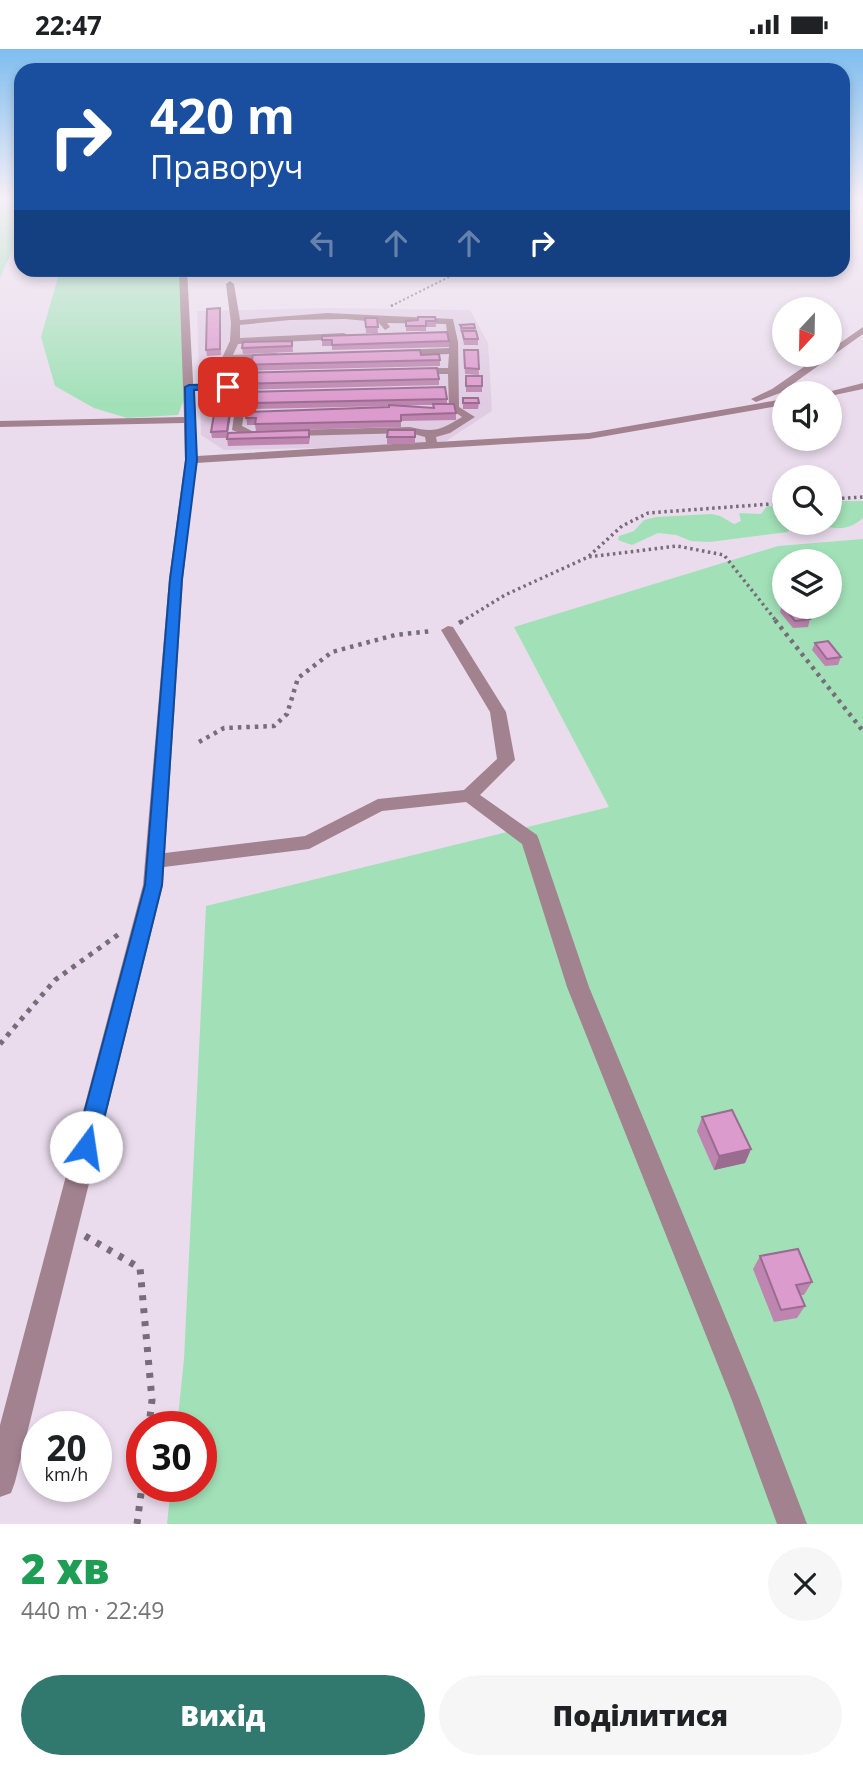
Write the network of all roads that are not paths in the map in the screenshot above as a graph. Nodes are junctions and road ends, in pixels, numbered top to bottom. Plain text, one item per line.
1 (184, 277) edge
2 (230, 284) dead end
3 (381, 320) junction
4 (236, 323) junction
5 (863, 330) edge
6 (441, 334) edge
7 (454, 334) junction
8 (360, 335) edge
9 (374, 335) edge
10 (235, 341) junction
11 (842, 345) edge
12 (453, 351) junction
13 (387, 353) edge
14 (294, 356) edge
15 (228, 358) junction
16 (811, 367) edge
17 (453, 371) junction
18 (397, 372) edge
19 (231, 380) junction
20 (863, 386) edge
21 (215, 387) edge
22 (437, 390) edge
23 (451, 390) junction
24 (842, 390) edge
25 (242, 394) junction
26 (256, 394) edge
27 (772, 404) edge
28 (440, 408) edge
29 (454, 408) junction
30 (712, 416) junction
31 (189, 420) junction
32 (0, 424) edge
33 (430, 435) junction
34 (432, 447) junction
35 (191, 460) junction
36 (448, 630) road end
37 (469, 796) junction
38 (155, 861) junction
39 (0, 1482) edge
40 (792, 1524) edge

1 - 31 street
2 - 4 street
3 - 4 street
3 - 7 street
3 - 9 street
4 - 10 street
5 - 11 street
6 - 7 street
7 - 12 street
8 - 10 street
10 - 15 street
12 - 13 street
12 - 17 street
14 - 15 street
15 - 19 street
16 - 30 street
17 - 18 street
17 - 23 street
19 - 21 street
19 - 25 street
20 - 24 street
22 - 23 street
23 - 29 street
25 - 26 street
25 - 33 street
27 - 30 street
28 - 29 street
29 - 33 street
30 - 34 street
31 - 32 street
31 - 35 street
33 - 34 street
34 - 35 street
35 - 38 street
36 - 37 street
37 - 38 street
37 - 40 street
38 - 39 street

